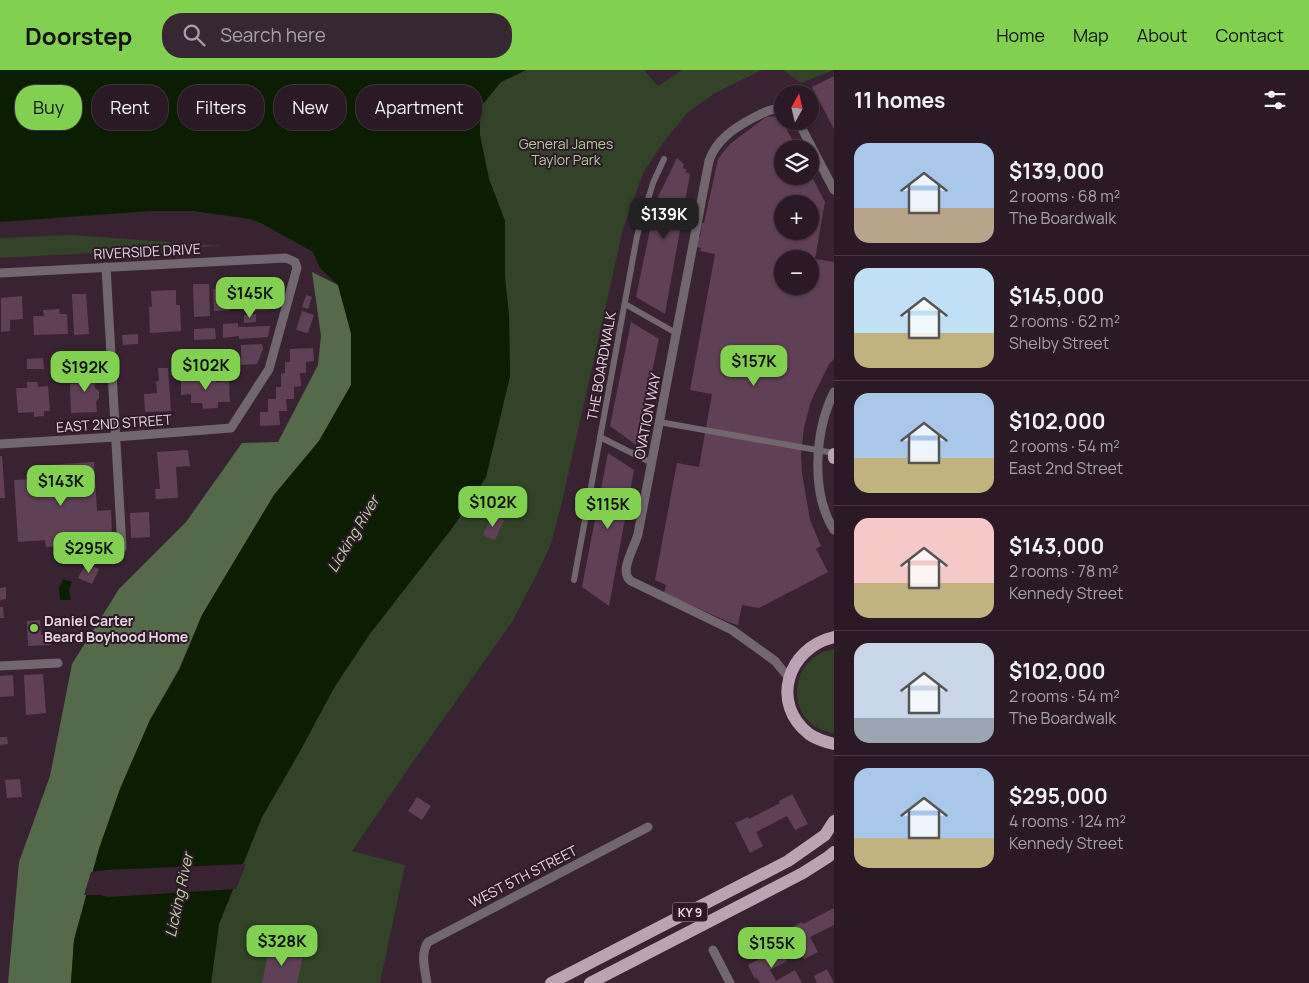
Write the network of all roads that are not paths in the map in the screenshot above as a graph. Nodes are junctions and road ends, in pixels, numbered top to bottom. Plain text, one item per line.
1 (774, 110) edge
2 (803, 130) edge
3 (664, 159) dead end
4 (834, 190) edge
5 (106, 267) junction
6 (0, 273) edge
7 (625, 304) junction
8 (676, 333) junction
9 (834, 392) edge
10 (659, 422) junction
11 (231, 428) joint
12 (115, 437) junction
13 (600, 437) junction
14 (0, 444) edge
15 (834, 455) edge
16 (652, 463) junction
17 (834, 530) edge
18 (122, 548) dead end
19 (574, 580) dead end
20 (834, 637) edge
21 (58, 664) dead end
22 (0, 666) edge
23 (789, 678) junction
24 (834, 745) edge
25 (834, 820) edge
26 (648, 827) dead end
27 (834, 852) edge
28 (713, 950) dead end
29 (427, 983) edge
30 (552, 983) edge
31 (590, 983) edge
32 (730, 983) edge

1 - 8 street, OVATION WAY
2 - 4 street
3 - 7 street, THE BOARDWALK
5 - 6 street, RIVERSIDE DRIVE
5 - 11 street, RIVERSIDE DRIVE
5 - 12 street
7 - 8 street
7 - 13 street, THE BOARDWALK
8 - 10 street, OVATION WAY
9 - 17 street
10 - 15 street
10 - 16 street, OVATION WAY
11 - 12 street, EAST 2ND STREET
12 - 14 street, EAST 2ND STREET
12 - 18 street
13 - 16 street
13 - 19 street, THE BOARDWALK
16 - 23 street, OVATION WAY
20 - 23 main road
21 - 22 street
23 - 24 main road
25 - 30 main road, KY 9
26 - 29 street, WEST 5TH STREET
27 - 31 main road, KY 9
28 - 32 street

